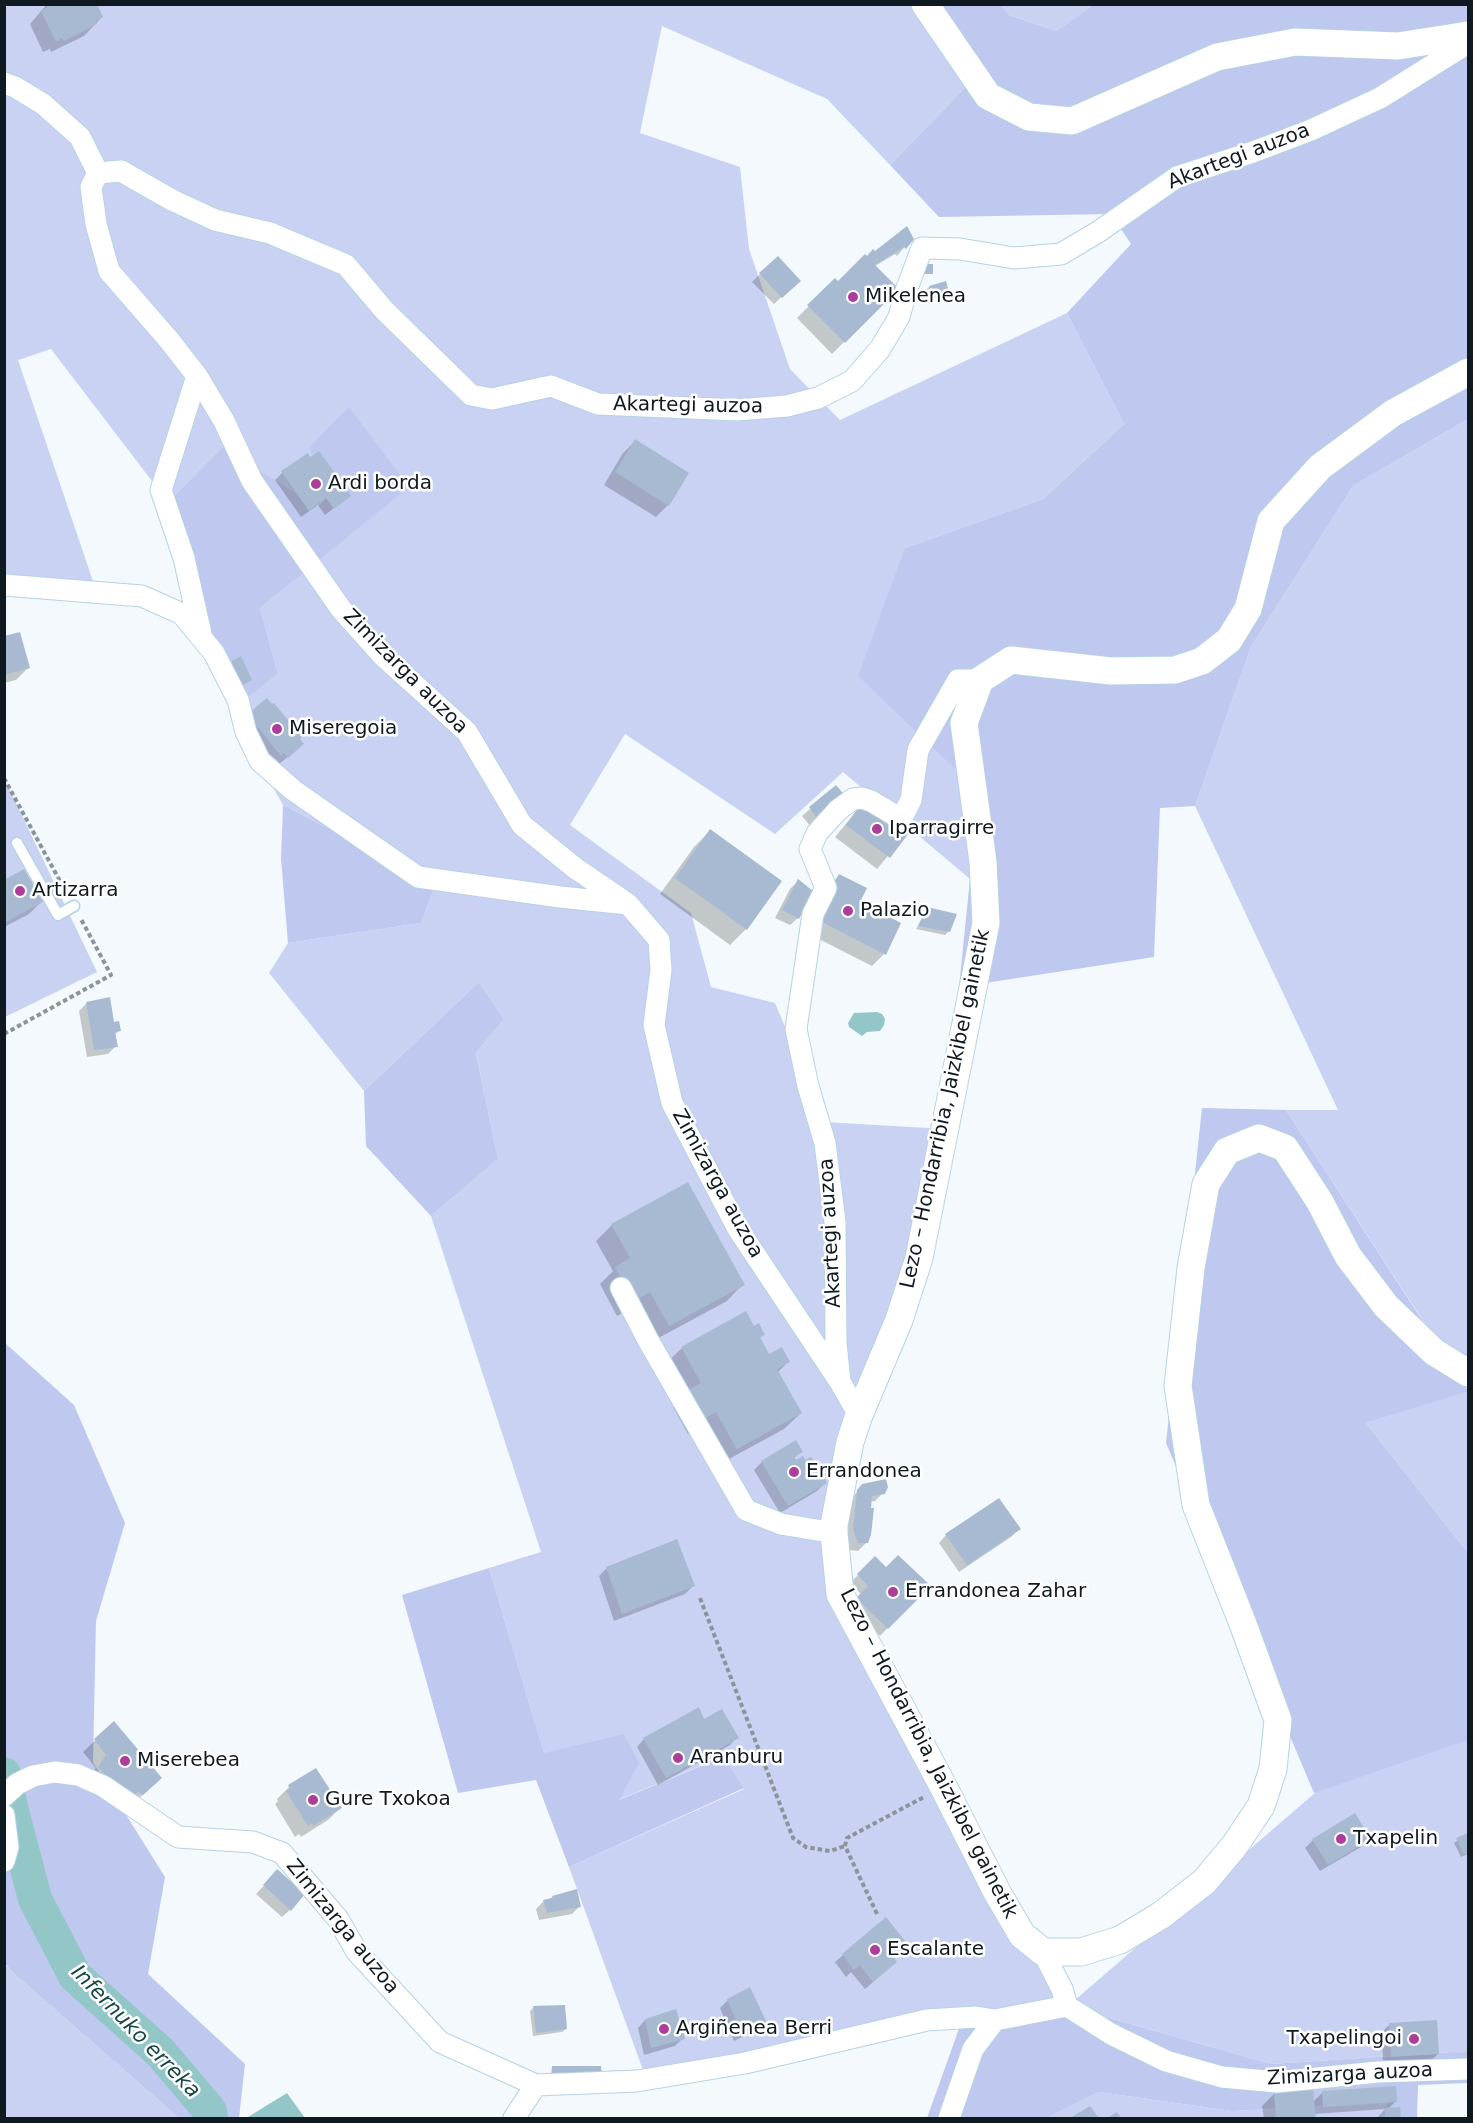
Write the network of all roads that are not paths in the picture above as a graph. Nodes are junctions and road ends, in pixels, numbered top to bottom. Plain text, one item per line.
1 (925, 4) edge
2 (1468, 35) edge
3 (1468, 43) edge
4 (4, 83) edge
5 (98, 173) junction
6 (1468, 372) edge
7 (198, 376) junction
8 (4, 585) edge
9 (202, 639) junction
10 (980, 680) junction
11 (17, 843) dead end
12 (628, 904) junction
13 (74, 906) dead end
14 (621, 1288) dead end
15 (1468, 1373) edge
16 (840, 1382) junction
17 (859, 1415) junction
18 (834, 1533) junction
19 (4, 1796) edge
20 (4, 1815) edge
21 (4, 1861) edge
22 (1043, 1952) junction
23 (1067, 2006) junction
24 (995, 2020) junction
25 (1468, 2069) edge
26 (536, 2085) junction
27 (514, 2118) edge
28 (948, 2118) edge

1 - 2 street
3 - 5 street, Akartegi auzoa
4 - 5 street
5 - 7 street, Zimizarga auzoa
6 - 10 street
7 - 9 street
7 - 12 street, Zimizarga auzoa
8 - 9 street
9 - 12 street
10 - 16 street, Akartegi auzoa
10 - 17 street, Lezo – Hondarribia, Jaizkibel gainetik
11 - 13 lane
12 - 16 street, Zimizarga auzoa
14 - 18 street
15 - 22 street
16 - 17 street, Akartegi auzoa
17 - 18 street, Lezo – Hondarribia, Jaizkibel gainetik
18 - 22 street, Lezo – Hondarribia, Jaizkibel gainetik
19 - 26 street, Zimizarga auzoa
20 - 21 street
22 - 23 street
23 - 24 street, Zimizarga auzoa
23 - 25 street, Zimizarga auzoa
24 - 26 street, Zimizarga auzoa
24 - 28 street
26 - 27 street

